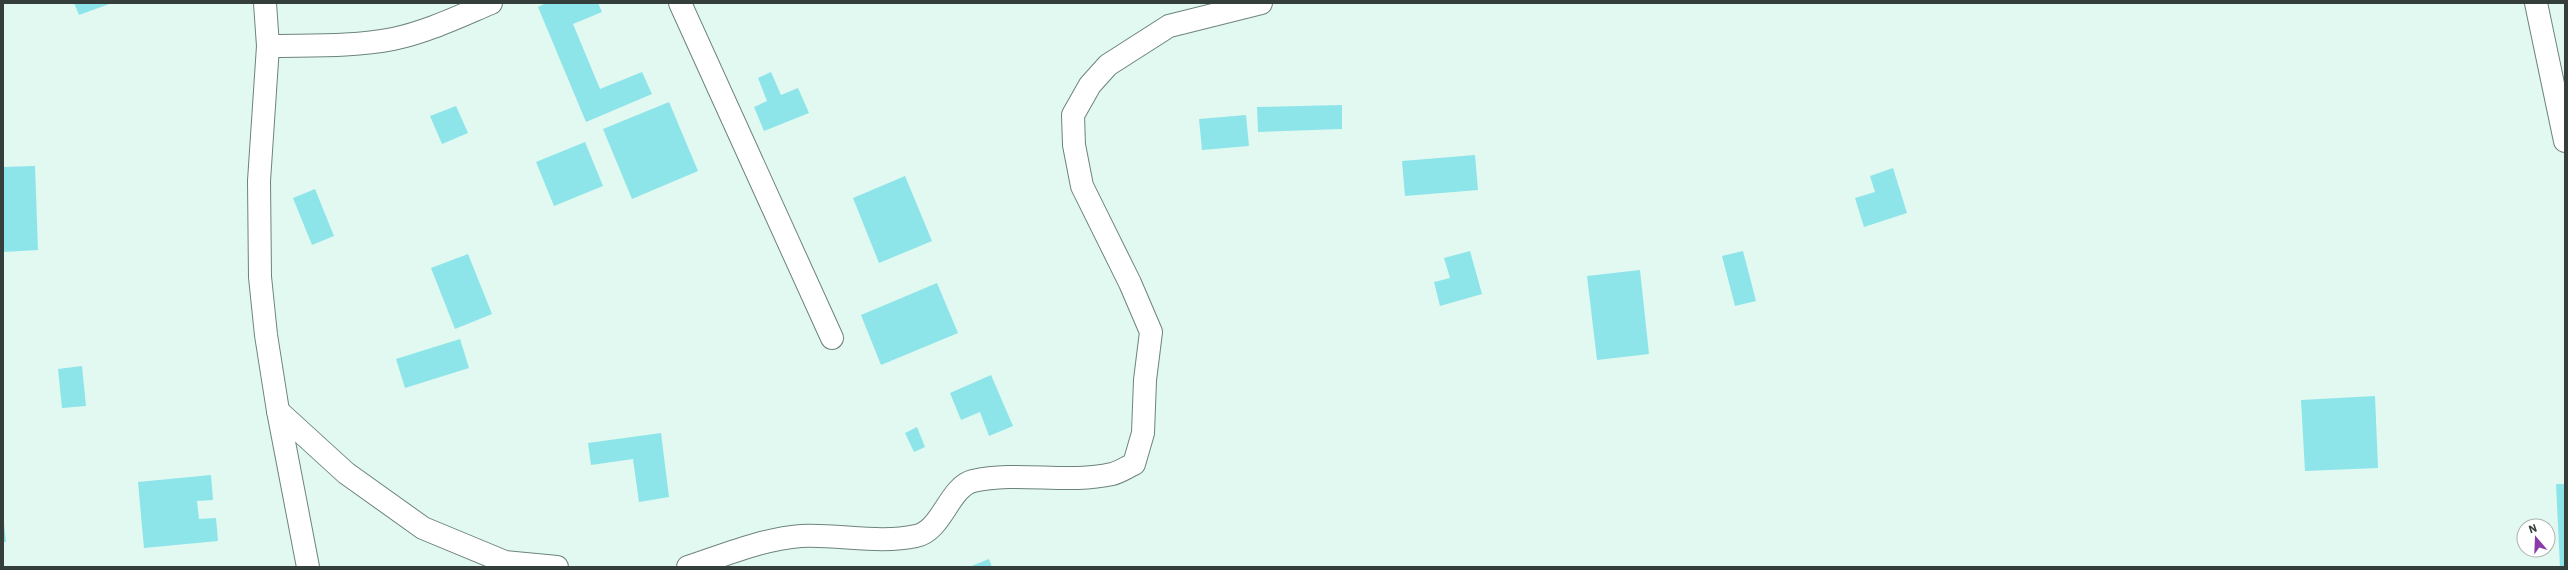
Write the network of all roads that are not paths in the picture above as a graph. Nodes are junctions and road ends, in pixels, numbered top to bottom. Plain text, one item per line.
1 (265, 3) edge
2 (491, 3) edge
3 (680, 3) edge
4 (1261, 3) edge
5 (2536, 3) edge
6 (268, 46) junction
7 (2565, 141) edge
8 (832, 338) dead end
9 (278, 411) junction
10 (308, 567) edge
11 (557, 567) edge
12 (688, 567) edge

1 - 6 street
2 - 6 street
3 - 8 street
4 - 12 street
5 - 7 street
6 - 9 street
9 - 10 street
9 - 11 street

